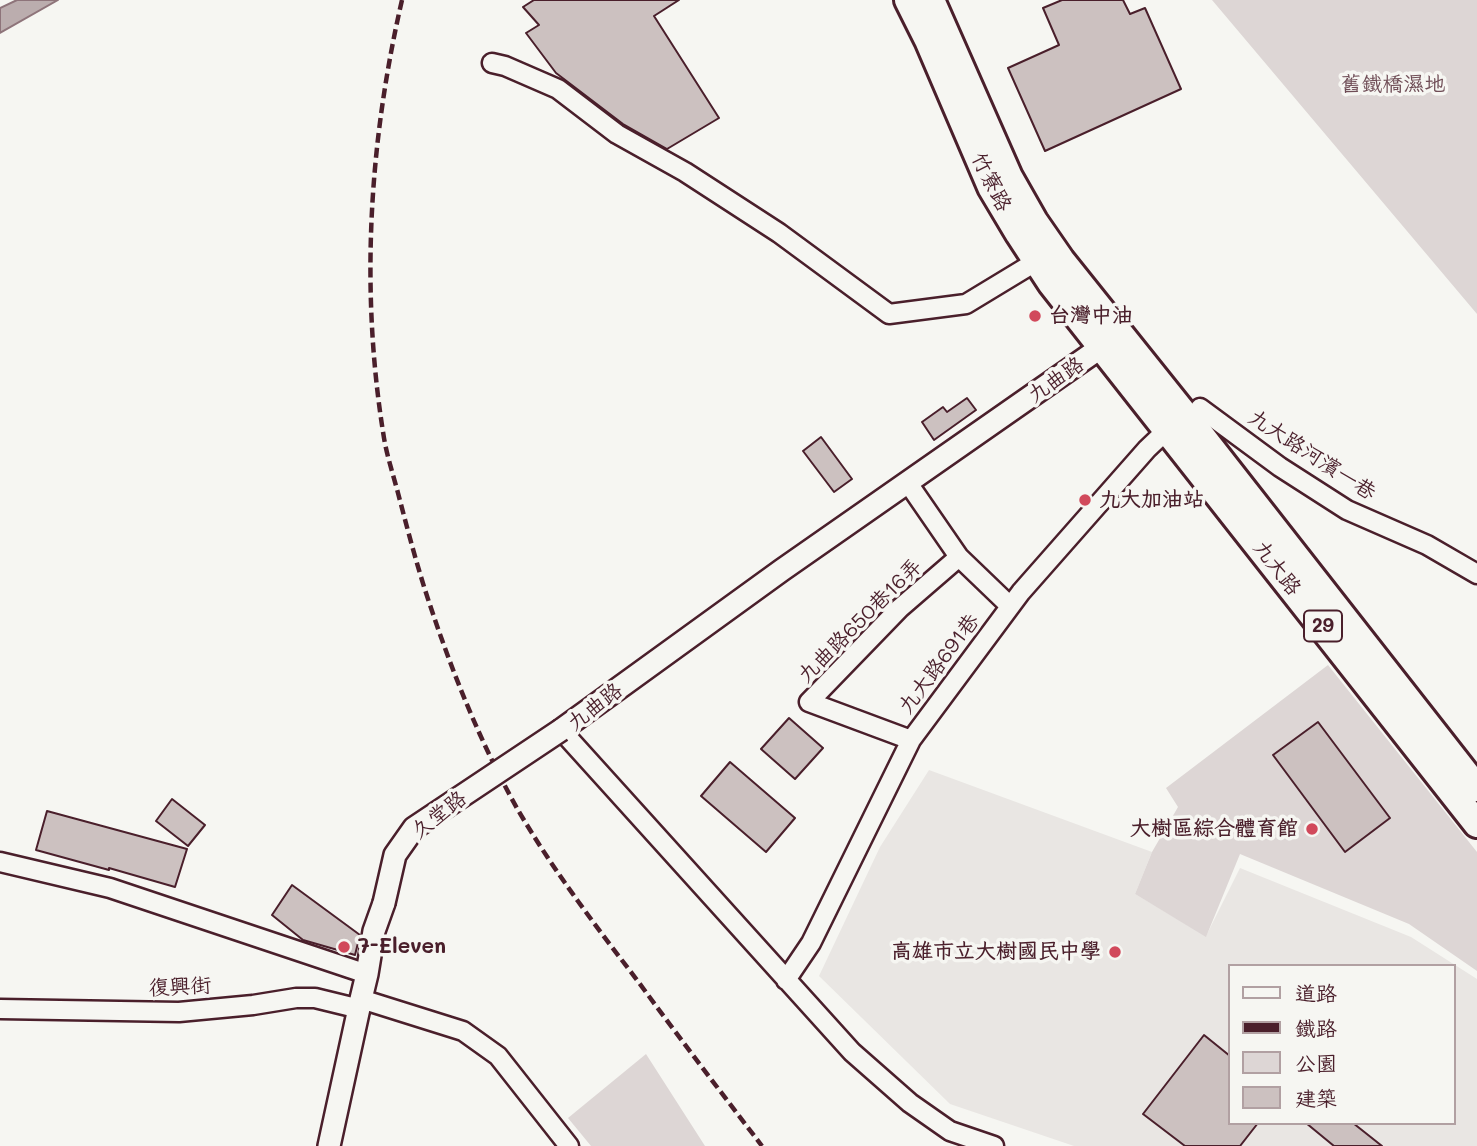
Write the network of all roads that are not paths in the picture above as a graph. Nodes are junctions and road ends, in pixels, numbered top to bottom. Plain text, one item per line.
1 (908, 0) edge
2 (931, 0) edge
3 (492, 63) dead end
4 (991, 162) junction
5 (1037, 261) junction
6 (1111, 341) junction
7 (1186, 419) junction
8 (908, 483) junction
9 (958, 557) junction
10 (1477, 574) edge
11 (1010, 606) junction
12 (561, 730) junction
13 (911, 740) junction
14 (1477, 789) edge
15 (1477, 824) edge
16 (0, 862) edge
17 (367, 974) junction
18 (786, 980) junction
19 (360, 1004) junction
20 (0, 1009) edge
21 (329, 1146) edge
22 (569, 1146) edge
23 (994, 1146) edge

1 - 4 main road, 竹寮路 / 29
2 - 4 main road, 竹寮路 / 29
3 - 5 street
4 - 5 main road, 竹寮路 / 29
4 - 6 main road, 竹寮路 / 29
5 - 6 main road, 竹寮路 / 29
6 - 7 main road, 九大路 / 29
6 - 8 street, 九曲路
7 - 10 street, 九大路河濱一巷
7 - 11 street, 九大路691巷
7 - 14 main road, 九大路 / 29
7 - 15 main road, 九大路 / 29
8 - 9 street
8 - 12 street, 九曲路
9 - 11 street
9 - 13 street, 九曲路650巷16弄
11 - 13 street, 九大路691巷
12 - 17 street, 久堂路, bridge
12 - 18 street, 九曲路
13 - 18 street, 九大路691巷
16 - 17 street
17 - 19 street, 久堂路
18 - 23 street, 九曲路
19 - 20 street, 復興街
19 - 21 street, 久堂路
19 - 22 street, 復興街

